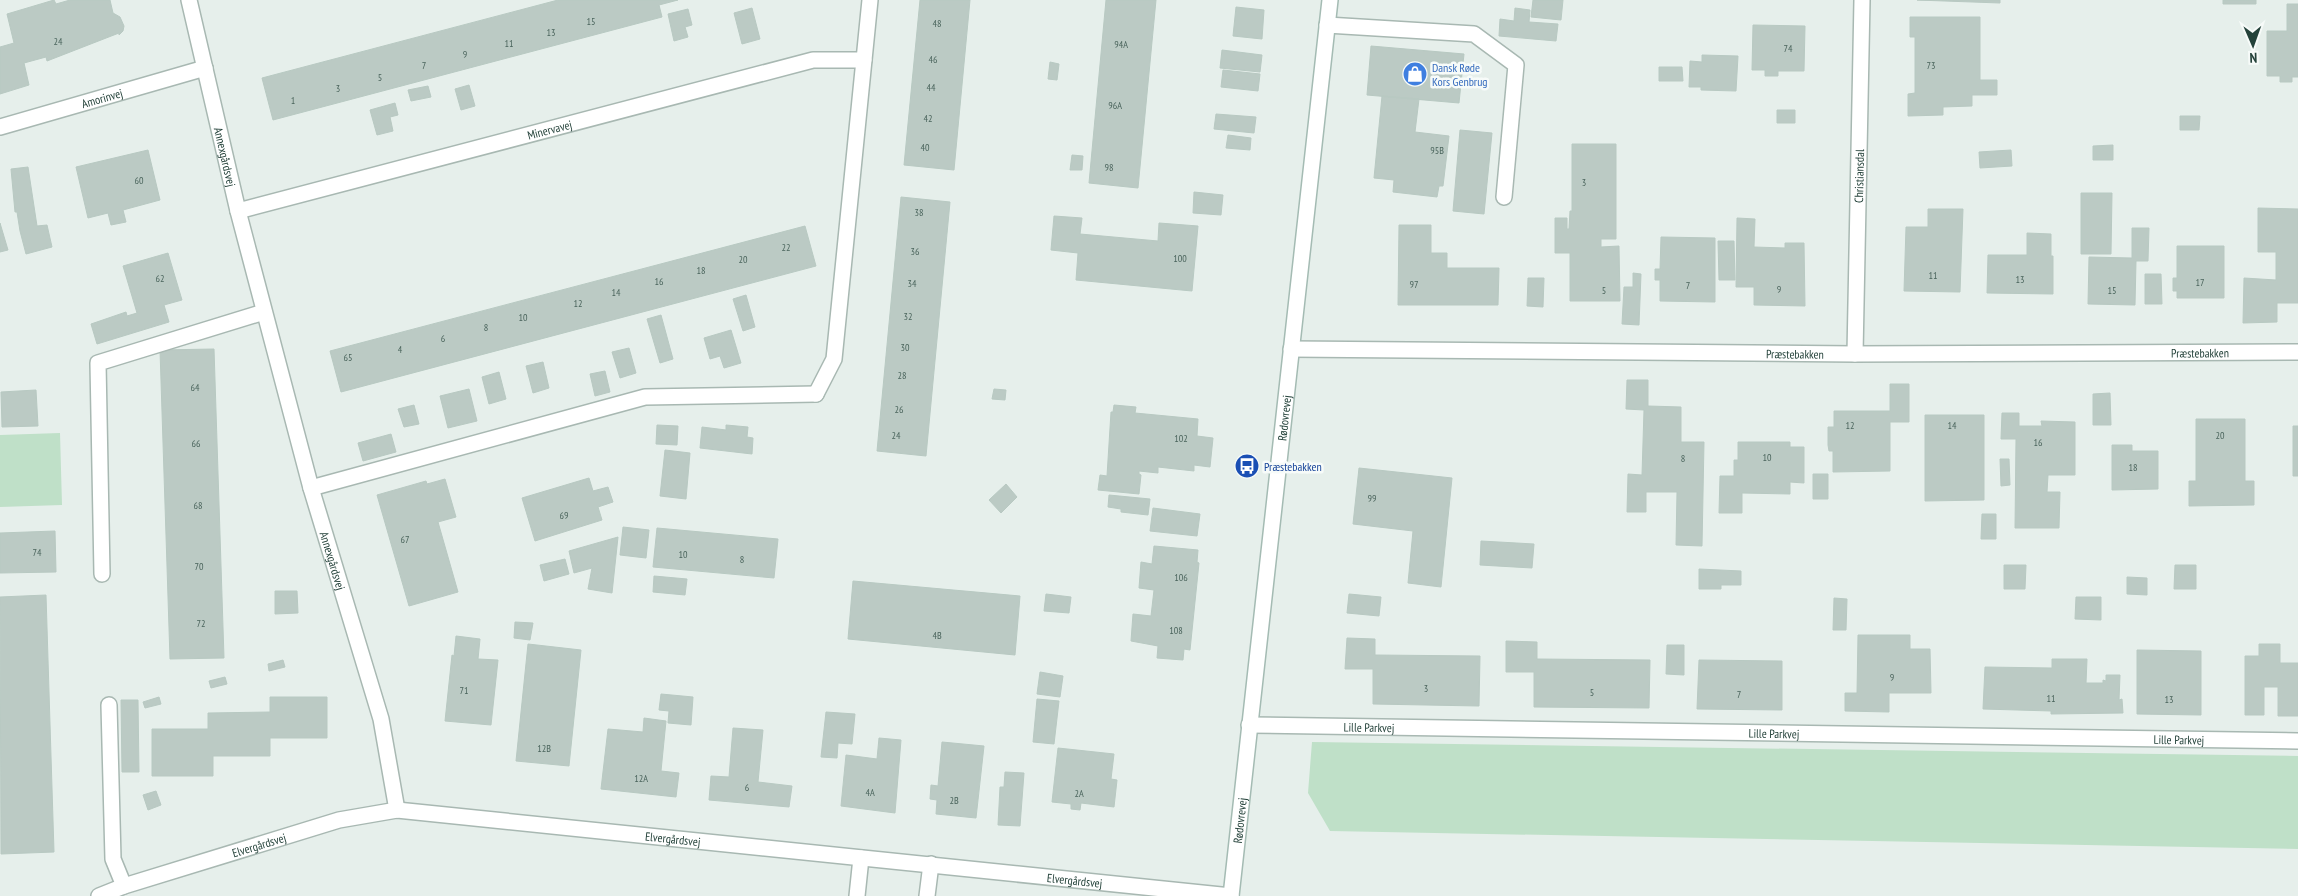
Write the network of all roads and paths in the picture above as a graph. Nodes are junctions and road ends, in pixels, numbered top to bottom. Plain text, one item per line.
1 (189, 0) edge
2 (870, 0) edge
3 (1330, 0) edge
4 (1862, 0) edge
5 (1327, 25) junction
6 (864, 60) junction
7 (205, 68) junction
8 (0, 127) edge
9 (1504, 196) dead end
10 (238, 211) junction
11 (264, 312) junction
12 (1292, 349) junction
13 (2298, 352) edge
14 (1855, 354) junction
15 (311, 488) junction
16 (102, 574) dead end
17 (109, 705) dead end
18 (1249, 725) junction
19 (2298, 741) edge
20 (397, 810) junction
21 (861, 858) junction
22 (931, 864) junction
23 (124, 886) junction
24 (99, 896) edge
25 (857, 896) edge
26 (927, 896) edge
27 (1231, 896) edge
28 (1240, 896) edge

1 - 7 street, Annexgårdsvej
2 - 6 street
3 - 5 street, Rødovrevej
4 - 14 street, Christiansdal
5 - 9 street
5 - 12 street, Rødovrevej
6 - 10 street, Minervavej
6 - 15 street
7 - 8 street, Amorinvej
7 - 10 street, Annexgårdsvej
10 - 11 street, Annexgårdsvej
11 - 15 street, Annexgårdsvej
11 - 16 street
12 - 14 street, Præstebakken
12 - 18 street, Rødovrevej
13 - 14 street, Præstebakken
15 - 20 street, Annexgårdsvej
17 - 23 street
18 - 19 street, Lille Parkvej
18 - 27 street, Rødovrevej
20 - 21 street, Elvergårdsvej
20 - 23 street, Elvergårdsvej
21 - 22 street, Elvergårdsvej
21 - 25 street
22 - 26 street
22 - 27 street, Elvergårdsvej
23 - 24 street, Elvergårdsvej
27 - 28 street, Elvergårdsvej

